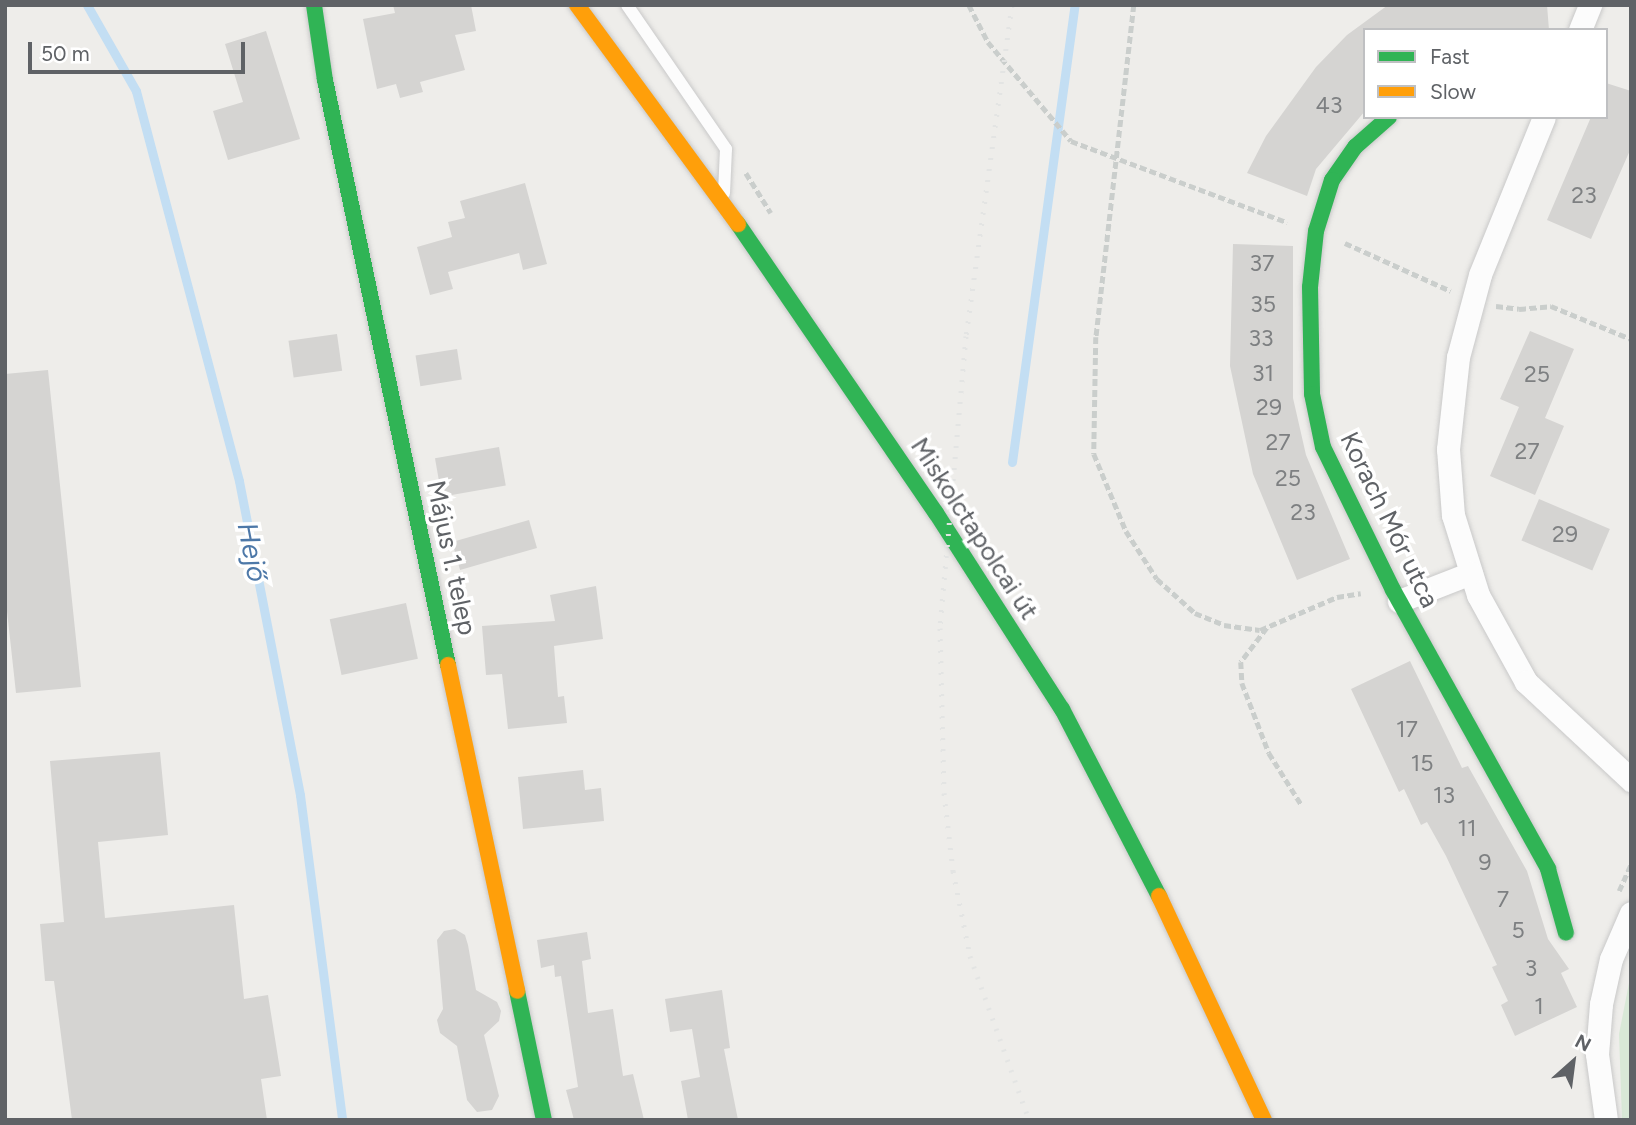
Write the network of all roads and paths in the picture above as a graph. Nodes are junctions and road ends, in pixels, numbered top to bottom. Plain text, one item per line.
1 (314, 5) edge
2 (577, 5) edge
3 (627, 5) edge
4 (969, 5) edge
5 (1134, 5) edge
6 (1590, 5) edge
7 (1581, 28) edge
8 (1387, 119) edge
9 (1543, 119) edge
10 (1116, 156) junction
11 (724, 204) junction
12 (1316, 231) junction
13 (1472, 302) junction
14 (1631, 339) edge
15 (1471, 573) junction
16 (1396, 596) junction
17 (1268, 627) junction
18 (1631, 780) edge
19 (1301, 804) dead end
20 (1631, 913) edge
21 (1566, 933) dead end
22 (544, 1120) edge
23 (1264, 1120) edge
24 (1606, 1120) edge

1 - 22 street, Május 1. telep
2 - 11 street, Miskolctapolcai út
3 - 11 lane
4 - 10 path
5 - 10 path
6 - 7 street
8 - 12 street, Korach Mór utca
9 - 13 street
10 - 12 path
10 - 17 path
11 - 23 street, Miskolctapolcai út
12 - 13 path
12 - 16 street, Korach Mór utca
13 - 14 path
13 - 15 street
15 - 16 street
15 - 18 street
16 - 17 path
16 - 21 street, Korach Mór utca
17 - 19 path
20 - 24 street

